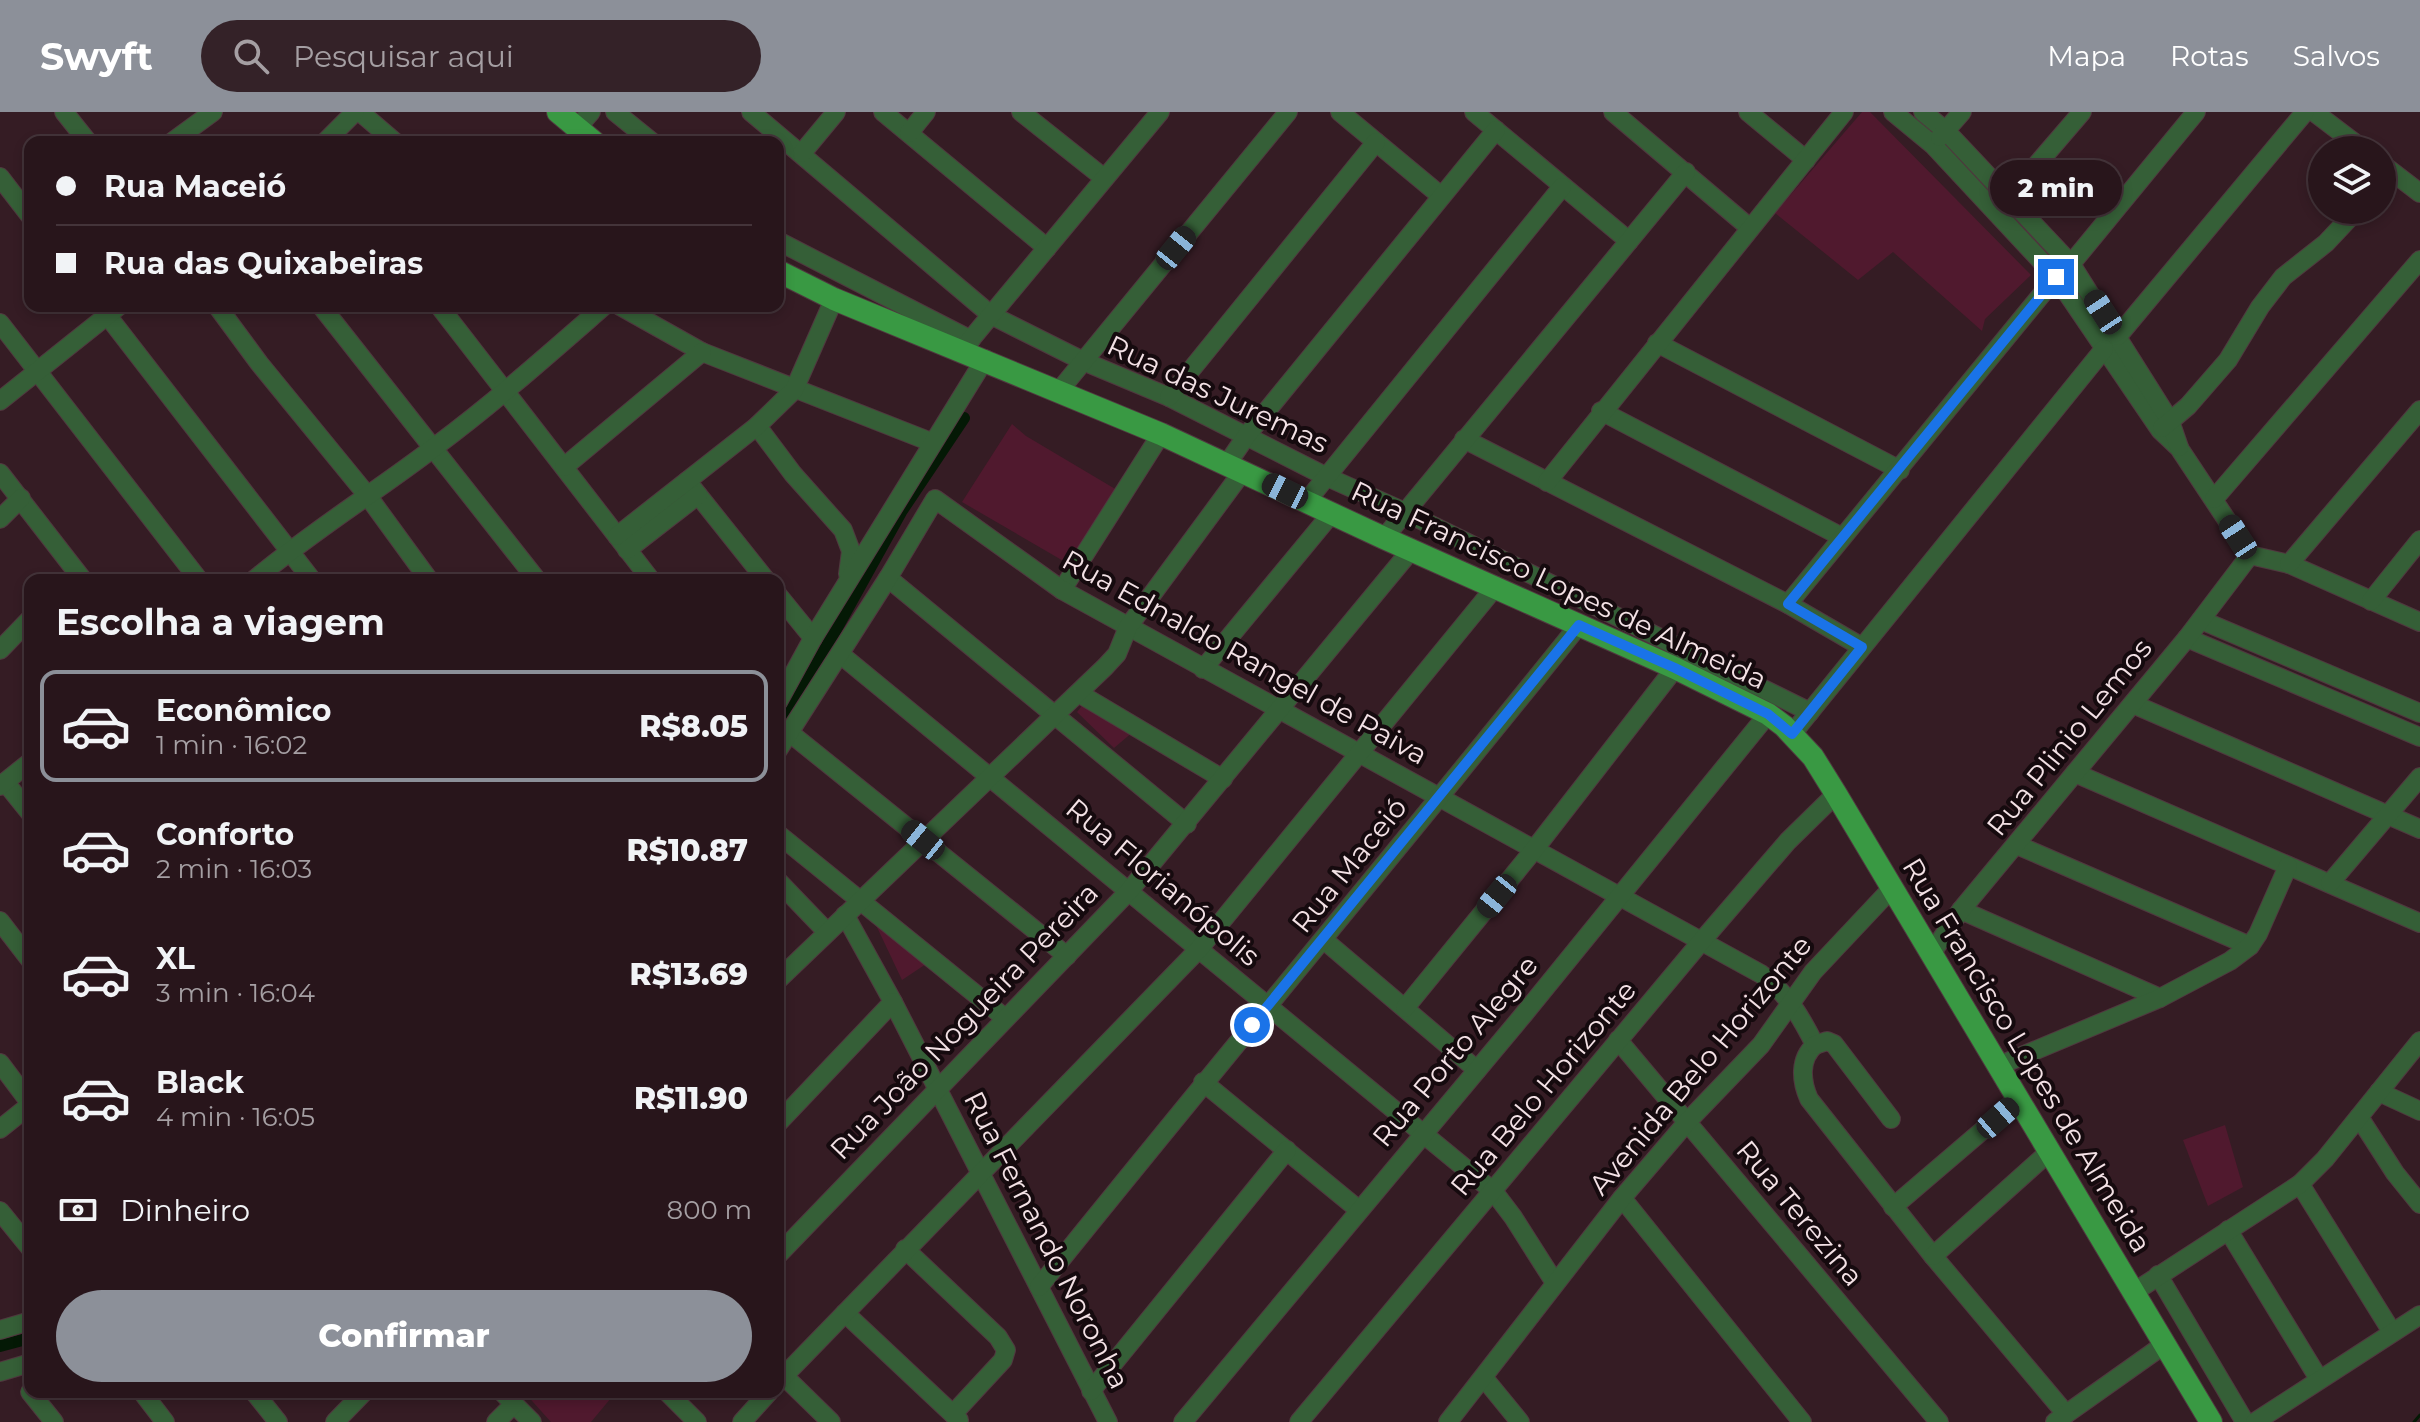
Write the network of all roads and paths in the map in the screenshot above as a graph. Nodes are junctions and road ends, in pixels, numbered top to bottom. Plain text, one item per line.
1 (213, 112) edge
2 (358, 112) edge
3 (558, 112) edge
4 (615, 112) edge
5 (751, 112) edge
6 (836, 112) edge
7 (883, 112) edge
8 (926, 112) edge
9 (1021, 112) edge
10 (1288, 112) edge
11 (1340, 112) edge
12 (1474, 112) edge
13 (1613, 112) edge
14 (1748, 112) edge
15 (1844, 112) edge
16 (1893, 112) edge
17 (1923, 112) edge
18 (1962, 112) edge
19 (2082, 112) edge
20 (2196, 112) edge
21 (2305, 112) edge
22 (2314, 112) edge
23 (66, 113) edge
24 (1157, 113) edge
25 (587, 127) edge
26 (1496, 130) junction
27 (1946, 131) junction
28 (909, 133) junction
29 (344, 134) edge
30 (83, 136) edge
31 (180, 136) edge
32 (388, 136) edge
33 (645, 136) edge
34 (781, 136) edge
35 (2346, 136) edge
36 (784, 139) edge
37 (1376, 142) junction
38 (1933, 145) junction
39 (802, 153) junction
40 (1806, 160) junction
41 (1686, 172) junction
42 (0, 177) edge
43 (1104, 178) junction
44 (2396, 179) edge
45 (1562, 187) junction
46 (2420, 193) edge
47 (1441, 196) junction
48 (2009, 197) junction
49 (24, 208) edge
50 (2344, 224) edge
51 (1750, 228) junction
52 (1629, 241) junction
53 (784, 244) edge
54 (1047, 248) junction
55 (2420, 260) edge
56 (2071, 264) junction
57 (830, 267) junction
58 (784, 274) edge
59 (2056, 277) junction
60 (810, 288) junction
61 (834, 299) junction
62 (106, 312) edge
63 (111, 312) edge
64 (221, 312) edge
65 (326, 312) edge
66 (450, 312) edge
67 (597, 312) edge
68 (631, 312) edge
69 (991, 315) junction
70 (0, 323) edge
71 (2118, 336) junction
72 (1657, 343) junction
73 (966, 345) junction
74 (2104, 349) junction
75 (702, 352) junction
76 (985, 359) junction
77 (1083, 361) junction
78 (37, 371) junction
79 (794, 390) junction
80 (1059, 391) junction
81 (505, 393) junction
82 (1169, 397) junction
83 (0, 401) edge
84 (2420, 410) edge
85 (1601, 411) junction
86 (757, 426) junction
87 (2165, 426) junction
88 (1161, 434) junction
89 (1247, 435) junction
90 (1464, 439) junction
91 (931, 442) junction
92 (434, 448) junction
93 (564, 467) junction
94 (1235, 467) junction
95 (1900, 470) junction
96 (0, 473) edge
97 (1325, 476) junction
98 (1547, 482) junction
99 (692, 488) junction
100 (367, 495) junction
101 (21, 498) junction
102 (2214, 499) junction
103 (1306, 502) junction
104 (1405, 512) junction
105 (1332, 513) junction
106 (0, 519) edge
107 (1842, 537) junction
108 (1384, 538) junction
109 (2420, 540) edge
110 (622, 543) junction
111 (1412, 549) junction
112 (290, 550) junction
113 (2250, 555) junction
114 (2289, 564) junction
115 (73, 574) edge
116 (194, 574) edge
117 (261, 574) edge
118 (308, 574) edge
119 (425, 574) edge
120 (532, 574) edge
121 (646, 574) edge
122 (761, 574) edge
123 (888, 578) junction
124 (847, 584) junction
125 (1496, 586) junction
126 (1062, 590) junction
127 (2371, 601) junction
128 (784, 602) edge
129 (1788, 604) junction
130 (2201, 620) junction
131 (2420, 622) edge
132 (24, 625) edge
133 (1579, 625) junction
134 (1128, 627) junction
135 (813, 638) junction
136 (2187, 638) junction
137 (1862, 647) junction
138 (0, 650) edge
139 (840, 654) junction
140 (1675, 668) junction
141 (1203, 669) junction
142 (784, 691) edge
143 (1080, 694) junction
144 (2133, 704) junction
145 (1279, 711) junction
146 (1810, 712) junction
147 (2420, 713) edge
148 (1768, 714) junction
149 (1056, 715) junction
150 (790, 733) junction
151 (1792, 734) junction
152 (2420, 737) edge
153 (784, 742) edge
154 (1361, 755) junction
155 (24, 767) edge
156 (2075, 773) junction
157 (990, 776) junction
158 (2420, 777) edge
159 (1223, 779) junction
160 (3, 784) edge
161 (1836, 794) junction
162 (1441, 797) junction
163 (24, 807) edge
164 (2388, 815) junction
165 (1187, 824) junction
166 (2420, 829) edge
167 (784, 839) edge
168 (923, 840) junction
169 (2017, 845) junction
170 (1533, 851) junction
171 (2288, 866) junction
172 (2330, 883) junction
173 (784, 887) edge
174 (1892, 888) junction
175 (1129, 891) junction
176 (1620, 897) junction
177 (861, 900) junction
178 (1961, 910) junction
179 (845, 915) junction
180 (0, 921) edge
181 (2420, 923) edge
182 (827, 932) junction
183 (1324, 940) junction
184 (1700, 943) junction
185 (2250, 946) junction
186 (1199, 949) junction
187 (24, 952) edge
188 (1931, 954) junction
189 (1067, 956) junction
190 (784, 974) edge
191 (2160, 998) junction
192 (893, 1002) junction
193 (1792, 1003) junction
194 (1268, 1006) junction
195 (1405, 1008) junction
196 (1005, 1018) junction
197 (1618, 1040) junction
198 (2420, 1041) edge
199 (1815, 1045) junction
200 (0, 1063) edge
201 (1998, 1066) junction
202 (1477, 1070) junction
203 (1203, 1082) junction
204 (937, 1087) junction
205 (2379, 1092) junction
206 (24, 1096) edge
207 (2018, 1100) junction
208 (24, 1109) edge
209 (2420, 1111) edge
210 (784, 1117) edge
211 (2359, 1117) junction
212 (1891, 1119) dead end
213 (1688, 1121) junction
214 (0, 1129) edge
215 (1422, 1134) junction
216 (1287, 1150) junction
217 (2049, 1152) junction
218 (981, 1173) junction
219 (2300, 1184) junction
220 (1494, 1192) junction
221 (1622, 1198) junction
222 (2420, 1204) edge
223 (1893, 1207) junction
224 (1359, 1210) junction
225 (0, 1211) edge
226 (2228, 1230) junction
227 (24, 1241) edge
228 (784, 1249) edge
229 (905, 1249) junction
230 (1933, 1256) junction
231 (2158, 1275) junction
232 (1555, 1283) junction
233 (1039, 1287) junction
234 (2134, 1292) junction
235 (845, 1313) junction
236 (2420, 1315) edge
237 (24, 1323) edge
238 (0, 1330) edge
239 (2392, 1332) junction
240 (2165, 1344) junction
241 (784, 1376) edge
242 (1484, 1378) junction
243 (2319, 1379) junction
244 (784, 1382) edge
245 (1091, 1391) junction
246 (35, 1398) edge
247 (147, 1398) edge
248 (259, 1398) edge
249 (358, 1398) edge
250 (508, 1398) edge
251 (673, 1398) edge
252 (764, 1398) edge
253 (957, 1418) edge
254 (2061, 1418) edge
255 (54, 1422) edge
256 (165, 1422) edge
257 (278, 1422) edge
258 (335, 1422) edge
259 (496, 1422) edge
260 (532, 1422) edge
261 (697, 1422) edge
262 (742, 1422) edge
263 (831, 1422) edge
264 (1108, 1422) edge
265 (1183, 1422) edge
266 (1299, 1422) edge
267 (1448, 1422) edge
268 (1520, 1422) edge
269 (1802, 1422) edge
270 (1939, 1422) edge
271 (2211, 1422) edge
272 (2245, 1422) edge
273 (2255, 1422) edge

1 - 31 street
2 - 29 street
2 - 32 street
3 - 25 main road
4 - 33 street
5 - 34 street, Rua das Juremas
6 - 39 street
7 - 28 street
8 - 28 street
9 - 43 street
10 - 77 street
11 - 37 street
12 - 26 street
13 - 41 street
14 - 40 street
15 - 40 street
16 - 38 street
17 - 27 street
18 - 27 street
19 - 48 street
20 - 56 street
21 - 71 street
22 - 35 street
23 - 30 street
24 - 43 street
26 - 45 street
26 - 47 street
27 - 38 street
27 - 48 street
28 - 54 street
36 - 39 street, Rua das Juremas
37 - 47 street
37 - 82 street
38 - 59 street
39 - 69 street, Rua das Juremas
40 - 51 street
41 - 51 street
41 - 52 street
42 - 49 street
43 - 54 street
44 - 46 street
45 - 52 street
45 - 97 street
47 - 89 street
48 - 56 street
50 - 87 street
51 - 72 street
52 - 90 street
53 - 57 street
54 - 69 street
55 - 102 street
56 - 71 street
57 - 60 street
57 - 73 street
58 - 60 main road, Rua Francisco Lopes de Almeida
59 - 74 street
59 - 95 street
60 - 61 main road, Rua Francisco Lopes de Almeida
61 - 73 main road, Rua Francisco Lopes de Almeida
61 - 79 street
62 - 78 street
63 - 112 street
64 - 100 street
65 - 92 street
66 - 81 street
67 - 81 street
68 - 75 street
69 - 73 street
69 - 77 street, Rua das Juremas
70 - 78 street
71 - 87 street
72 - 85 street
72 - 95 street
73 - 76 main road, Rua Francisco Lopes de Almeida
74 - 87 street
74 - 137 street
75 - 79 street
75 - 93 street
76 - 80 main road, Rua Francisco Lopes de Almeida
76 - 91 street
77 - 80 street
77 - 82 street, Rua das Juremas
78 - 83 street
78 - 116 street
79 - 86 street
79 - 91 street
80 - 88 main road, Rua Francisco Lopes de Almeida
81 - 92 street
81 - 93 street
82 - 89 street, Rua das Juremas
84 - 114 street
85 - 98 street
85 - 107 street
86 - 99 street
86 - 124 street
87 - 102 street
88 - 94 main road, Rua Francisco Lopes de Almeida
88 - 126 street
89 - 94 street
89 - 97 street, Rua das Juremas
90 - 98 street
90 - 104 street
91 - 124 street
92 - 100 street
92 - 120 street
93 - 110 street
94 - 103 main road, Rua Francisco Lopes de Almeida
94 - 134 street
95 - 107 street
96 - 101 street
97 - 103 street
97 - 104 street, Rua das Juremas
98 - 129 street
99 - 110 street
99 - 122 street
100 - 112 street
100 - 119 street
101 - 106 street
101 - 115 street
102 - 113 street
103 - 105 main road, Rua Francisco Lopes de Almeida
104 - 108 street
104 - 146 street, Rua das Juremas
105 - 108 main road, Rua Francisco Lopes de Almeida
105 - 141 street
107 - 129 street
108 - 111 main road, Rua Francisco Lopes de Almeida
109 - 127 street
110 - 121 street
111 - 125 main road, Rua Francisco Lopes de Almeida
111 - 145 street, Rua João Nogueira Pereira
112 - 117 street
112 - 118 street
113 - 114 street
113 - 130 street, Rua Plinio Lemos
114 - 127 street
123 - 126 street, Rua Ednaldo Rangel de Paiva
123 - 139 street
123 - 149 street
124 - 135 street
125 - 133 main road, Rua Francisco Lopes de Almeida
125 - 154 street
126 - 134 street, Rua Ednaldo Rangel de Paiva
127 - 131 street
128 - 135 street
129 - 137 street
130 - 136 street, Rua Plinio Lemos
130 - 147 street
132 - 138 street
133 - 140 main road, Rua Francisco Lopes de Almeida
133 - 162 street, Rua Maceió
134 - 141 street, Rua Ednaldo Rangel de Paiva
134 - 143 street
135 - 142 street
136 - 144 street, Rua Plinio Lemos
136 - 152 street
137 - 146 street
139 - 150 street
139 - 157 street, Rua Florianópolis
140 - 148 main road, Rua Francisco Lopes de Almeida
140 - 170 street
141 - 145 street, Rua Ednaldo Rangel de Paiva
143 - 149 street
143 - 159 street
144 - 156 street, Rua Plinio Lemos
144 - 164 street
145 - 154 street, Rua Ednaldo Rangel de Paiva
145 - 159 street, Rua João Nogueira Pereira
146 - 151 street
148 - 151 main road, Rua Francisco Lopes de Almeida
148 - 176 street, Rua Porto Alegre
149 - 157 street
149 - 165 street
150 - 153 street
150 - 168 street
151 - 161 main road, Rua Francisco Lopes de Almeida
154 - 162 street, Rua Ednaldo Rangel de Paiva
154 - 186 street
155 - 160 street
156 - 169 street, Rua Plinio Lemos
156 - 171 street
157 - 168 street
157 - 175 street, Rua Florianópolis
158 - 164 street
159 - 165 street, Rua João Nogueira Pereira
160 - 163 street
161 - 174 main road, Rua Francisco Lopes de Almeida
161 - 184 street, Rua Belo Horizonte
162 - 170 street, Rua Ednaldo Rangel de Paiva
162 - 183 street, Rua Maceió
164 - 166 street
164 - 172 street
165 - 175 street, Rua João Nogueira Pereira
167 - 177 street
168 - 177 street
168 - 189 street
169 - 178 street, Rua Plinio Lemos
169 - 185 street
170 - 176 street, Rua Ednaldo Rangel de Paiva
170 - 195 street
171 - 172 street
171 - 185 street
172 - 181 street
173 - 182 street
174 - 188 main road, Rua Francisco Lopes de Almeida
174 - 193 street, Avenida Belo Horizonte
175 - 186 street, Rua Florianópolis
175 - 189 street, Rua João Nogueira Pereira
176 - 184 street, Rua Ednaldo Rangel de Paiva
176 - 202 street, Rua Porto Alegre
177 - 179 street
177 - 196 street
178 - 188 street, Rua Plinio Lemos
178 - 191 street
179 - 182 street
179 - 192 street, Rua Fernando Noronha
180 - 187 street
182 - 190 street
183 - 194 street, Rua Maceió
183 - 195 street
184 - 193 street, Rua Ednaldo Rangel de Paiva
184 - 197 street, Rua Belo Horizonte
185 - 191 street
186 - 194 street, Rua Florianópolis
186 - 218 street
188 - 201 main road, Rua Francisco Lopes de Almeida
189 - 196 street, Rua João Nogueira Pereira
191 - 201 street
192 - 204 street, Rua Fernando Noronha
192 - 210 street
193 - 199 street, Rua Ednaldo Rangel de Paiva
193 - 213 street, Avenida Belo Horizonte
194 - 203 street, Rua Maceió
194 - 215 street, Rua Florianópolis
195 - 202 street
196 - 204 street, Rua João Nogueira Pereira
197 - 213 street, Rua Terezina
197 - 220 street, Rua Belo Horizonte
198 - 205 street
199 - 212 street
199 - 223 street
200 - 206 street
201 - 207 main road, Rua Francisco Lopes de Almeida
202 - 215 street, Rua Porto Alegre
203 - 216 street
203 - 233 street, Rua Maceió
204 - 218 street, Rua Fernando Noronha
204 - 228 street, Rua João Nogueira Pereira
205 - 209 street
205 - 211 street
207 - 217 main road, Rua Francisco Lopes de Almeida
207 - 223 street
208 - 214 street
211 - 219 street
211 - 222 street
213 - 221 street, Avenida Belo Horizonte
213 - 270 street, Rua Terezina
215 - 220 street, Rua Florianópolis
215 - 224 street, Rua Porto Alegre
216 - 224 street
216 - 245 street
217 - 230 street
217 - 234 main road, Rua Francisco Lopes de Almeida
218 - 229 street
218 - 233 street, Rua Fernando Noronha
219 - 226 street
219 - 239 street
220 - 232 street, Rua Florianópolis
220 - 266 street, Rua Belo Horizonte
221 - 232 street, Avenida Belo Horizonte
221 - 269 street
223 - 230 street
224 - 265 street, Rua Porto Alegre
225 - 227 street
226 - 231 street
226 - 243 street
229 - 235 street
229 - 253 street
230 - 254 street
231 - 234 street
231 - 272 street
232 - 242 street
233 - 245 street, Rua Fernando Noronha
234 - 240 main road, Rua Francisco Lopes de Almeida
235 - 241 street
235 - 253 street
236 - 239 street
237 - 238 street
239 - 243 street
240 - 254 street
240 - 271 main road, Rua Francisco Lopes de Almeida
242 - 267 street
242 - 268 street
243 - 273 street
244 - 263 street
245 - 264 street, Rua Fernando Noronha
246 - 255 street
247 - 256 street
248 - 257 street
249 - 258 street
250 - 259 street
250 - 260 street
251 - 261 street
252 - 262 street

